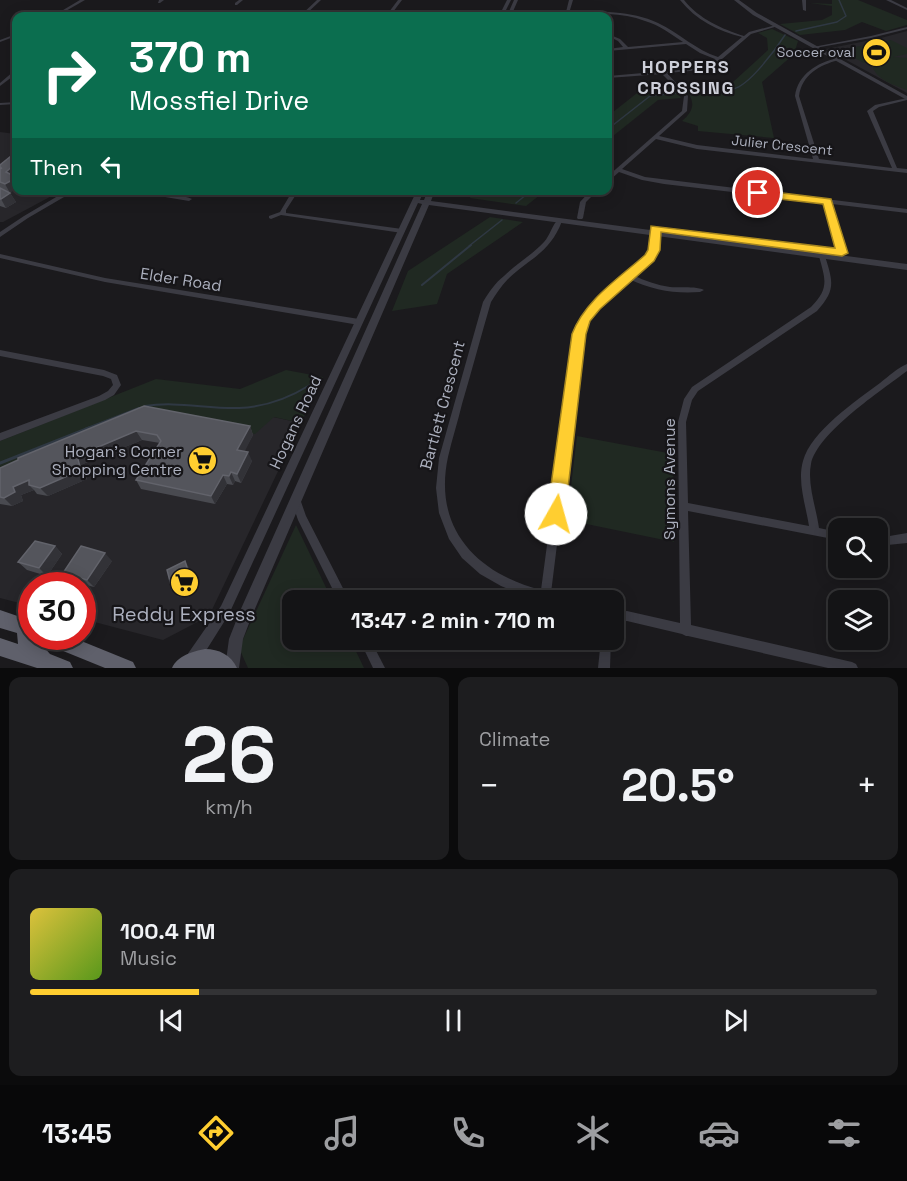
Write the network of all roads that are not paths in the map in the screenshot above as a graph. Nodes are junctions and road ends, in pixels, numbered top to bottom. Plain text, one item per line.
1 (83, 0) edge
2 (241, 0) edge
3 (319, 0) edge
4 (682, 0) edge
5 (736, 0) edge
6 (804, 0) edge
7 (888, 0) edge
8 (236, 4) dead end
9 (907, 9) edge
10 (805, 10) dead end
11 (62, 12) edge
12 (306, 12) edge
13 (612, 17) edge
14 (776, 26) junction
15 (907, 28) edge
16 (612, 37) edge
17 (744, 37) junction
18 (685, 43) junction
19 (815, 47) junction
20 (627, 49) junction
21 (612, 50) edge
22 (720, 58) junction
23 (837, 59) junction
24 (664, 73) junction
25 (12, 75) edge
26 (612, 77) edge
27 (0, 85) edge
28 (907, 98) edge
29 (655, 137) junction
30 (816, 160) junction
31 (895, 169) junction
32 (618, 170) junction
33 (907, 171) edge
34 (612, 175) edge
35 (65, 195) edge
36 (165, 195) edge
37 (293, 195) edge
38 (590, 195) edge
39 (425, 196) edge
40 (189, 199) dead end
41 (828, 202) junction
42 (907, 211) edge
43 (282, 213) junction
44 (271, 217) dead end
45 (559, 218) junction
46 (579, 221) junction
47 (0, 227) edge
48 (8, 229) junction
49 (402, 231) junction
50 (656, 231) junction
51 (0, 235) edge
52 (822, 253) junction
53 (0, 256) edge
54 (843, 256) junction
55 (907, 261) edge
56 (907, 267) edge
57 (629, 276) junction
58 (700, 290) dead end
59 (359, 322) junction
60 (374, 324) junction
61 (0, 353) edge
62 (907, 367) edge
63 (0, 437) edge
64 (296, 499) junction
65 (684, 506) junction
66 (815, 531) junction
67 (828, 534) edge
68 (907, 538) edge
69 (888, 541) edge
70 (339, 590) edge
71 (522, 590) edge
72 (546, 590) edge
73 (624, 616) edge
74 (0, 620) edge
75 (18, 626) edge
76 (686, 631) junction
77 (0, 647) edge
78 (37, 650) edge
79 (82, 650) edge
80 (370, 650) edge
81 (605, 650) edge
82 (56, 665) edge
83 (182, 666) edge
84 (127, 668) edge
85 (230, 668) edge
86 (379, 668) edge
87 (603, 668) edge
88 (852, 668) edge

1 - 11 street
2 - 8 street
3 - 12 street
4 - 17 street
5 - 14 street
6 - 10 street
7 - 9 street
13 - 18 street
14 - 17 street
14 - 19 street
15 - 19 street
16 - 20 street
17 - 22 street
18 - 20 street
18 - 22 street
19 - 23 street
20 - 21 street
22 - 24 street
23 - 28 street
23 - 30 street
24 - 26 street
24 - 29 street
25 - 27 street
28 - 31 street
29 - 30 street, Julier Crescent
29 - 32 street
30 - 31 street, Julier Crescent
31 - 33 street, Julier Crescent
32 - 34 street
32 - 41 street
35 - 48 street
36 - 40 street
37 - 43 street
38 - 46 street
39 - 45 street
39 - 49 street, Hogans Road
39 - 60 street, Hogans Road
41 - 42 street
41 - 54 street
43 - 44 street
43 - 49 street
45 - 46 street
45 - 71 street, Bartlett Crescent
46 - 50 street
47 - 48 street
48 - 51 street
49 - 59 street, Hogans Road
50 - 52 street
50 - 57 street
52 - 54 street
52 - 65 street, Symons Avenue
53 - 59 street, Elder Road
54 - 55 street
54 - 56 street
57 - 58 street
57 - 72 street
59 - 60 street
59 - 83 street, Hogans Road
60 - 64 street, Hogans Road
61 - 63 street
62 - 66 street
64 - 70 street
64 - 85 street, Hogans Road
65 - 66 street
65 - 76 street, Symons Avenue
66 - 67 street
68 - 69 street
73 - 76 street
74 - 75 highway
76 - 88 street
77 - 82 highway
78 - 82 highway
79 - 84 highway
80 - 86 street
81 - 87 street
83 - 85 highway

